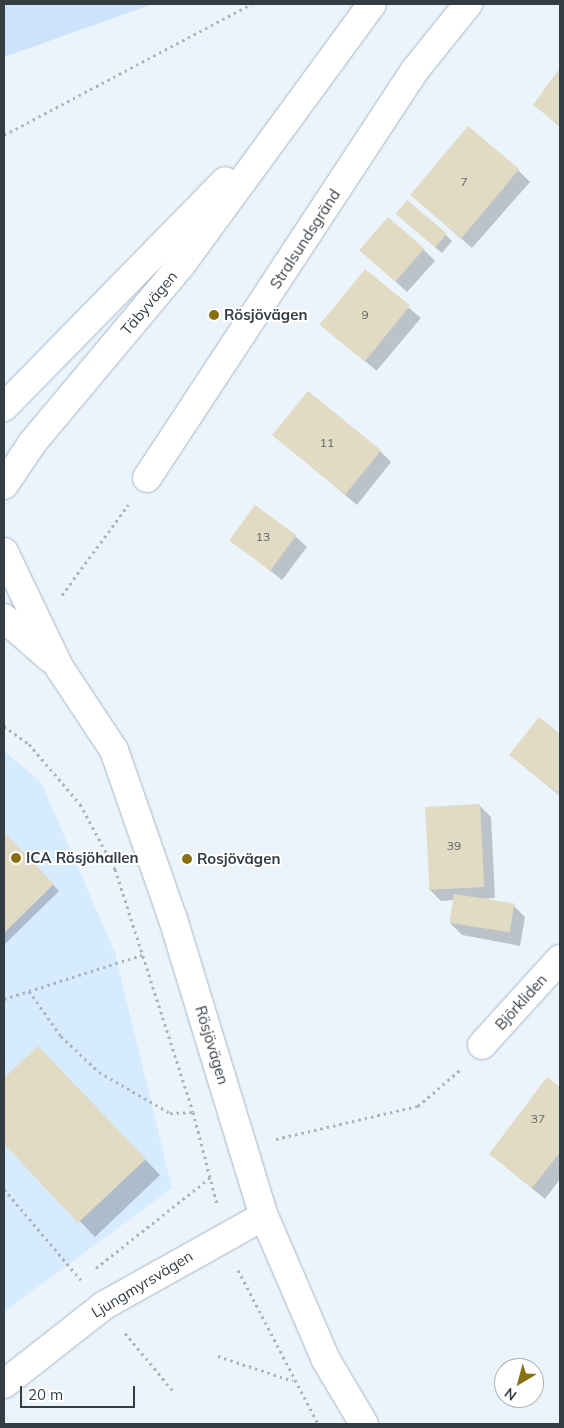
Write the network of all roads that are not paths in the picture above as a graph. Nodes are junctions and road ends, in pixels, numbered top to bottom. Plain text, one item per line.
1 (372, 4) edge
2 (468, 4) edge
3 (289, 116) junction
4 (4, 407) edge
5 (148, 478) road end
6 (4, 485) edge
7 (4, 552) edge
8 (4, 618) edge
9 (59, 666) junction
10 (560, 960) edge
11 (482, 1045) road end
12 (264, 1216) junction
13 (4, 1384) edge
14 (364, 1424) edge

1 - 3 street, Täbyvägen
2 - 5 street, Stralsundsgränd
3 - 4 street, Täbyvägen
3 - 6 street, Täbyvägen
7 - 9 street, Rösjövägen
8 - 9 street, Rösjövägen
9 - 12 street, Rösjövägen
10 - 11 street, Björkliden
12 - 13 street, Ljungmyrsvägen
12 - 14 street, Rösjövägen

